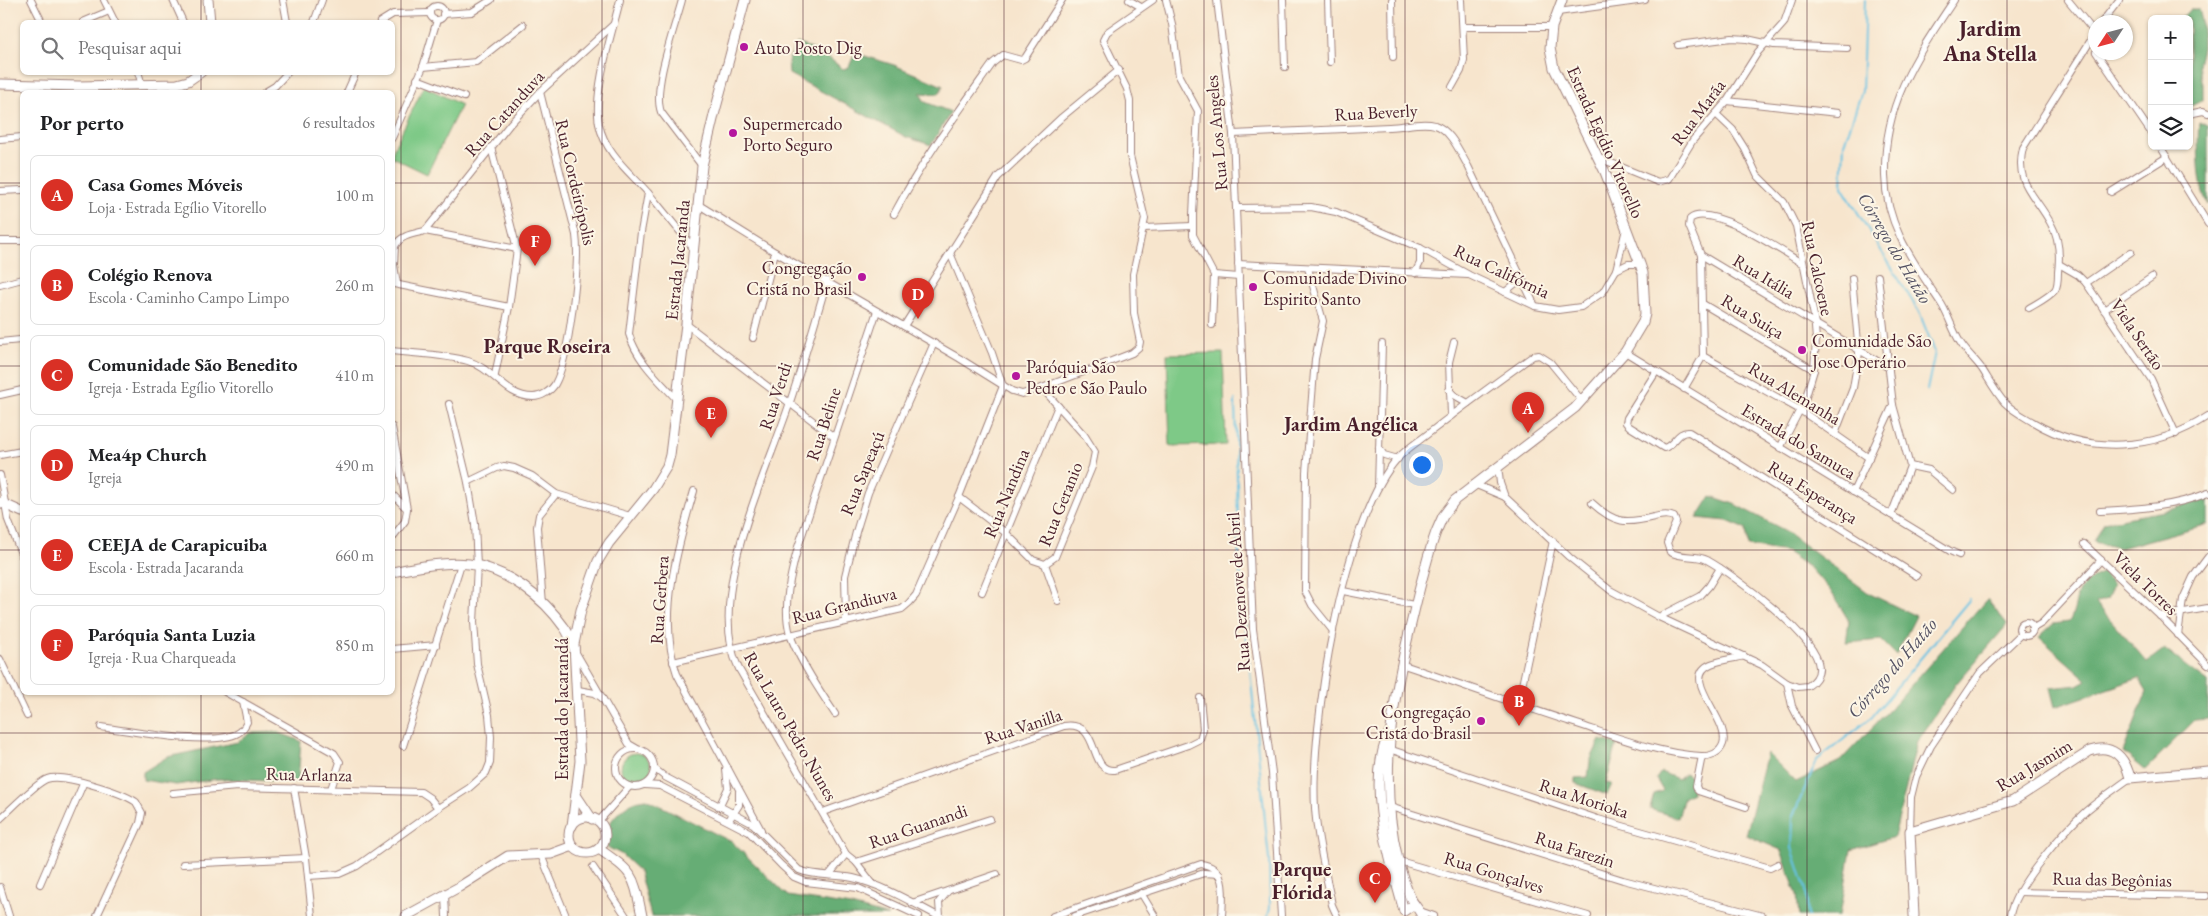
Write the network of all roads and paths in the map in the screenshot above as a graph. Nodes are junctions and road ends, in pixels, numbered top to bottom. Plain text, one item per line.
1 (31, 0) edge
2 (104, 0) edge
3 (173, 0) edge
4 (208, 0) edge
5 (283, 0) edge
6 (322, 0) edge
7 (491, 0) edge
8 (620, 0) edge
9 (682, 0) edge
10 (745, 0) edge
11 (1062, 0) edge
12 (1129, 0) edge
13 (1153, 0) edge
14 (1166, 0) edge
15 (1217, 0) edge
16 (1283, 0) edge
17 (1328, 0) edge
18 (1392, 0) edge
19 (1461, 0) edge
20 (1562, 0) edge
21 (1646, 0) edge
22 (1792, 0) edge
23 (1954, 0) edge
24 (2068, 0) edge
25 (2119, 0) edge
26 (437, 3) edge
27 (1141, 7) junction
28 (109, 11) junction
29 (1558, 12) junction
30 (430, 13) junction
31 (443, 14) junction
32 (2107, 15) edge
33 (41, 20) edge
34 (88, 20) edge
35 (113, 20) edge
36 (182, 20) edge
37 (210, 20) edge
38 (287, 20) edge
39 (315, 20) edge
40 (384, 20) edge
41 (437, 20) junction
42 (615, 23) junction
43 (2088, 24) edge
44 (523, 25) dead end
45 (1463, 27) junction
46 (1552, 27) junction
47 (1764, 43) junction
48 (2088, 44) edge
49 (1678, 45) dead end
50 (1847, 48) dead end
51 (1393, 56) dead end
52 (2101, 60) edge
53 (1330, 62) dead end
54 (423, 67) junction
55 (1285, 67) dead end
56 (1119, 70) junction
57 (139, 75) edge
58 (197, 75) edge
59 (285, 75) edge
60 (355, 75) edge
61 (417, 79) junction
62 (0, 84) edge
63 (142, 85) junction
64 (1452, 87) dead end
65 (45, 88) edge
66 (80, 89) edge
67 (268, 90) edge
68 (349, 90) edge
69 (540, 92) junction
70 (464, 97) dead end
71 (1727, 101) junction
72 (1838, 113) dead end
73 (2193, 113) edge
74 (2208, 113) edge
75 (1716, 114) junction
76 (2148, 128) edge
77 (395, 131) edge
78 (1233, 134) junction
79 (20, 137) edge
80 (0, 139) edge
81 (491, 147) junction
82 (2163, 150) edge
83 (2167, 157) junction
84 (1599, 158) junction
85 (702, 166) junction
86 (20, 190) edge
87 (0, 191) edge
88 (2111, 192) dead end
89 (648, 193) junction
90 (699, 205) junction
91 (1237, 208) junction
92 (2208, 209) edge
93 (2200, 211) junction
94 (894, 214) dead end
95 (2208, 224) edge
96 (1192, 226) junction
97 (1144, 228) junction
98 (1627, 228) junction
99 (425, 231) junction
100 (0, 241) edge
101 (20, 241) edge
102 (395, 246) edge
103 (693, 248) junction
104 (1420, 248) junction
105 (517, 249) junction
106 (775, 252) junction
107 (2131, 252) dead end
108 (950, 253) junction
109 (1701, 255) junction
110 (1238, 264) junction
111 (1640, 264) junction
112 (1803, 264) junction
113 (2059, 264) junction
114 (1308, 268) junction
115 (1616, 270) junction
116 (1415, 274) junction
117 (1214, 275) junction
118 (1469, 276) junction
119 (1521, 276) junction
120 (1878, 276) dead end
121 (1239, 277) junction
122 (2152, 277) dead end
123 (1852, 278) dead end
124 (20, 280) edge
125 (827, 281) junction
126 (2086, 283) junction
127 (395, 284) edge
128 (0, 285) edge
129 (1505, 292) junction
130 (1703, 304) junction
131 (1536, 306) junction
132 (509, 307) junction
133 (2030, 308) dead end
134 (2104, 310) junction
135 (877, 311) junction
136 (686, 324) junction
137 (1212, 325) dead end
138 (1815, 325) junction
139 (904, 326) junction
140 (753, 338) dead end
141 (20, 340) dead end
142 (0, 342) edge
143 (1454, 342) dead end
144 (934, 343) junction
145 (1382, 344) dead end
146 (395, 351) edge
147 (1625, 352) junction
148 (1860, 352) junction
149 (1702, 356) junction
150 (1889, 368) junction
151 (1814, 370) junction
152 (1656, 372) junction
153 (495, 376) junction
154 (1003, 386) junction
155 (1042, 388) junction
156 (1684, 389) junction
157 (20, 390) edge
158 (1449, 390) junction
159 (0, 395) edge
160 (677, 400) junction
161 (1582, 401) junction
162 (1468, 403) junction
163 (449, 404) dead end
164 (790, 404) junction
165 (1893, 405) junction
166 (1058, 406) junction
167 (1800, 410) junction
168 (1451, 416) junction
169 (2208, 416) edge
170 (1835, 434) junction
171 (2176, 434) junction
172 (834, 436) junction
173 (395, 443) edge
174 (1379, 448) junction
175 (1780, 448) junction
176 (20, 451) edge
177 (0, 455) edge
178 (1869, 458) junction
179 (1398, 459) junction
180 (1498, 466) junction
181 (1910, 466) junction
182 (0, 475) edge
183 (468, 482) junction
184 (1474, 484) junction
185 (1378, 488) junction
186 (1953, 490) dead end
187 (694, 491) dead end
188 (1854, 492) junction
189 (2208, 493) edge
190 (556, 494) junction
191 (395, 497) edge
192 (959, 497) junction
193 (1505, 497) junction
194 (2, 503) edge
195 (1592, 503) dead end
196 (407, 509) junction
197 (20, 511) edge
198 (2100, 511) dead end
199 (1891, 515) junction
200 (630, 516) junction
201 (748, 520) joint
202 (1006, 533) junction
203 (395, 534) edge
204 (1553, 542) junction
205 (2084, 544) dead end
206 (20, 548) edge
207 (1959, 555) dead end
208 (2208, 557) edge
209 (2100, 560) junction
210 (461, 564) junction
211 (1045, 564) junction
212 (477, 566) junction
213 (1720, 568) junction
214 (395, 571) edge
215 (1917, 576) dead end
216 (1343, 591) junction
217 (982, 592) dead end
218 (1058, 601) dead end
219 (543, 604) junction
220 (1414, 605) junction
221 (2208, 608) edge
222 (2181, 612) junction
223 (1659, 616) junction
224 (2160, 616) junction
225 (846, 621) junction
226 (2032, 629) junction
227 (1333, 631) junction
228 (790, 634) junction
229 (2022, 634) junction
230 (2178, 635) junction
231 (436, 645) junction
232 (730, 648) junction
233 (395, 649) edge
234 (575, 651) junction
235 (1744, 656) junction
236 (0, 659) edge
237 (673, 662) junction
238 (1401, 664) junction
239 (2208, 665) edge
240 (1787, 683) junction
241 (578, 690) junction
242 (230, 695) edge
243 (1200, 698) dead end
244 (605, 700) junction
245 (243, 702) junction
246 (1518, 704) junction
247 (835, 714) dead end
248 (27, 716) dead end
249 (102, 727) dead end
250 (404, 746) dead end
251 (636, 748) junction
252 (1386, 748) junction
253 (1815, 751) dead end
254 (1702, 756) junction
255 (723, 761) junction
256 (655, 769) junction
257 (2208, 771) edge
258 (2130, 778) junction
259 (83, 784) junction
260 (645, 785) junction
261 (738, 786) junction
262 (630, 787) junction
263 (294, 788) junction
264 (331, 789) junction
265 (173, 793) dead end
266 (576, 795) junction
267 (720, 805) junction
268 (1385, 806) junction
269 (1746, 807) dead end
270 (438, 808) junction
271 (823, 812) junction
272 (735, 813) junction
273 (717, 814) junction
274 (0, 818) edge
275 (990, 819) dead end
276 (595, 820) junction
277 (729, 820) junction
278 (572, 826) junction
279 (761, 830) junction
280 (1910, 831) junction
281 (573, 846) junction
282 (599, 848) junction
283 (846, 854) junction
284 (541, 855) junction
285 (306, 858) junction
286 (1394, 859) junction
287 (856, 862) junction
288 (183, 864) dead end
289 (1778, 864) dead end
290 (1205, 865) junction
291 (594, 867) dead end
292 (997, 874) dead end
293 (1204, 874) junction
294 (1218, 874) junction
295 (829, 875) junction
296 (308, 876) junction
297 (40, 884) dead end
298 (873, 884) junction
299 (0, 887) edge
300 (949, 890) junction
301 (2018, 892) junction
302 (1141, 893) junction
303 (445, 895) junction
304 (2206, 896) dead end
305 (912, 903) junction
306 (1419, 911) edge
307 (1402, 914) edge
308 (98, 915) edge
309 (1080, 915) edge
310 (9, 916) edge
311 (312, 916) edge
312 (406, 916) edge
313 (446, 916) edge
314 (566, 916) edge
315 (626, 916) edge
316 (642, 916) edge
317 (918, 916) edge
318 (939, 916) edge
319 (1053, 916) edge
320 (1155, 916) edge
321 (1222, 916) edge
322 (1281, 916) edge
323 (1337, 916) edge
324 (1434, 916) edge
325 (1588, 916) edge
326 (1763, 916) edge
327 (1914, 916) edge
328 (2010, 916) edge

1 - 33 street
2 - 28 street
3 - 36 street
4 - 37 street
5 - 38 street
6 - 39 street
7 - 31 street
8 - 42 street
9 - 85 street
10 - 85 street, Estrada Jacaranda
11 - 94 street
12 - 27 street
13 - 27 street
14 - 96 street
15 - 78 street, Rua Los Angeles
16 - 55 street
17 - 53 street
18 - 51 street
19 - 45 street
20 - 29 street, Estrada Egídio Vitorello
21 - 29 street
22 - 47 street, Rua Marãa
23 - 171 street
24 - 43 street
25 - 32 street
26 - 30 street
26 - 31 street
27 - 56 street
28 - 34 street
28 - 35 street
29 - 46 street, Estrada Egídio Vitorello
30 - 40 street
30 - 41 street
31 - 41 street
41 - 54 street
42 - 69 street, Rua Catanduva
42 - 89 street
44 - 54 street
45 - 46 street
45 - 64 street
46 - 84 street, Estrada Egídio Vitorello
47 - 49 street
47 - 50 street
47 - 71 street, Rua Marãa
48 - 113 street
52 - 76 street
54 - 61 street
56 - 97 street
56 - 108 street
57 - 63 street
58 - 63 street
59 - 67 street
60 - 68 street
61 - 70 street
61 - 77 street
62 - 65 street
63 - 66 street
65 - 66 street
69 - 81 street, Rua Catanduva
69 - 153 street, Rua Cordeirópolis
71 - 72 street
71 - 75 street, Rua Marãa
73 - 74 street
75 - 84 street, Rua Marãa
75 - 112 street, Rua Calcoene
78 - 91 street, Rua Los Angeles
78 - 119 street, Rua Beverly
79 - 80 street
81 - 99 street, Rua Catanduva
81 - 105 street
82 - 83 street
83 - 88 street
83 - 93 street
84 - 98 street, Estrada Egídio Vitorello
85 - 90 street, Estrada Jacaranda
86 - 87 street
89 - 103 street
89 - 160 street
90 - 103 street, Estrada Jacaranda
90 - 106 street
91 - 104 street, Rua Califórnia
91 - 110 street, Rua Los Angeles
92 - 93 street
93 - 95 street
96 - 97 street
96 - 117 street
97 - 155 street
98 - 111 street, Estrada Egídio Vitorello
98 - 115 street, Rua Califórnia
99 - 102 street
99 - 105 street
100 - 101 street
103 - 136 street, Estrada Jacaranda
104 - 116 street
104 - 118 street, Rua Califórnia
105 - 132 street
106 - 125 street
106 - 140 street
107 - 126 street
108 - 139 street
108 - 154 street
109 - 112 street, Rua Itália
109 - 130 street
109 - 138 street, Rua Itália
110 - 114 street
110 - 121 street, Rua Dezenove de Abril
111 - 115 street
111 - 147 street, Estrada Egídio Vitorello
112 - 138 street, Rua Calcoene
113 - 126 street, Viela Sertão
113 - 133 street
114 - 116 street
114 - 227 street
115 - 131 street, Rua Califórnia
116 - 118 street
117 - 121 street
117 - 137 street
118 - 129 street, Rua Califórnia
119 - 129 street
119 - 131 street, Rua Beverly
120 - 150 street
121 - 322 street, Rua Dezenove de Abril
122 - 134 street
123 - 148 street
124 - 128 street
125 - 135 street
125 - 164 street, Rua Verdi
126 - 134 street, Viela Sertão
127 - 132 street
129 - 131 street, Rua Califórnia
130 - 149 street
130 - 151 street, Rua Suiça
132 - 153 street
134 - 171 street, Viela Sertão
135 - 139 street
135 - 172 street, Rua Beline
136 - 160 street, Estrada Jacaranda
136 - 164 street
138 - 148 street, Rua Itália
138 - 151 street, Rua Calcoene
139 - 144 street
141 - 142 street
143 - 158 street
144 - 154 street
144 - 225 street, Rua Sapeaçú
145 - 174 street
146 - 153 street, Rua Cordeirópolis
147 - 152 street, Estrada do Samuca
147 - 161 street, Estrada Egídio Vitorello
148 - 150 street, Rua Itália
148 - 170 street
149 - 156 street
149 - 167 street, Rua Alemanha
150 - 165 street
151 - 167 street, Rua Calcoene
152 - 156 street, Estrada do Samuca
152 - 215 street, Rua Esperança
154 - 155 street
154 - 192 street, Rua Grandiuva
155 - 166 street, Rua Geranio
156 - 175 street, Estrada do Samuca
157 - 159 street
158 - 162 street
158 - 168 street
160 - 200 street, Estrada Jacaranda
161 - 162 street
161 - 180 street, Estrada Egídio Vitorello
162 - 168 street
163 - 183 street
164 - 172 street
164 - 201 street, Rua Verdi
165 - 178 street
165 - 181 street
166 - 202 street, Rua Nandina
166 - 211 street, Rua Geranio
167 - 170 street, Rua Alemanha
167 - 175 street, Rua Calcoene
168 - 179 street
169 - 171 street
170 - 178 street, Rua Alemanha
172 - 228 street, Rua Beline
173 - 196 street
174 - 179 street
174 - 185 street
175 - 188 street, Estrada do Samuca
176 - 177 street
178 - 188 street
179 - 185 street
180 - 184 street, Estrada Egídio Vitorello
180 - 193 street
181 - 186 street
181 - 199 street
182 - 194 street
183 - 190 street
183 - 212 street
184 - 193 street
184 - 220 street, Estrada Egídio Vitorello
185 - 216 street
187 - 237 street, Rua Gerbera
188 - 199 street, Estrada do Samuca
189 - 198 street
190 - 200 street
190 - 219 street
191 - 196 street
192 - 202 street, Rua Geranio
192 - 225 street, Rua Grandiuva
193 - 204 street
194 - 197 street
194 - 206 street
195 - 213 street
196 - 203 street
199 - 207 street, Estrada do Samuca
200 - 234 street, Estrada do Jacarandá
201 - 232 street, Rua Lauro Pedro Nunes
202 - 211 street, Rua Geranio
202 - 217 street, Rua Nandina
204 - 223 street
204 - 246 street
205 - 209 street, Viela Torres
208 - 222 street
209 - 224 street, Viela Torres
209 - 226 street
210 - 212 street
210 - 214 street
210 - 231 street
211 - 218 street
212 - 219 street
212 - 270 street
213 - 223 street
213 - 240 street
216 - 220 street
216 - 227 street
219 - 234 street
220 - 238 street, Estrada Egídio Vitorello
221 - 222 street
222 - 224 street
222 - 230 street
223 - 235 street
224 - 230 street, Viela Torres
225 - 228 street, Rua Grandiuva
226 - 229 street
226 - 229 street
227 - 323 street
228 - 232 street, Rua Grandiuva
228 - 247 street
229 - 280 street
230 - 239 street, Viela Torres
231 - 233 street
231 - 250 street
232 - 237 street, Rua Grandiuva
232 - 271 street, Rua Lauro Pedro Nunes
234 - 241 street, Estrada do Jacarandá
234 - 244 street
235 - 240 street
235 - 254 street
236 - 248 street
237 - 255 street, Rua Gerbera
238 - 246 street
238 - 252 street, Estrada Egídio Vitorello
240 - 253 street
241 - 244 street
241 - 266 street, Estrada do Jacarandá
242 - 245 street
243 - 271 street, Rua Vanilla
244 - 251 street
245 - 249 street
245 - 264 street
246 - 254 street
251 - 256 street
251 - 262 street
252 - 268 street
252 - 289 street, Rua Morioka
254 - 269 street
255 - 261 street, Rua Gerbera
255 - 267 street, Rua Gerbera
256 - 260 street
256 - 267 street
257 - 258 street
258 - 280 street, Rua Jasmim
258 - 301 street
259 - 274 street
259 - 297 street
259 - 308 street
260 - 262 street
260 - 273 street
261 - 272 street
261 - 279 street, Rua Gerbera
262 - 276 street
263 - 264 street, Rua Arlanza
263 - 265 street, Rua Arlanza
263 - 285 street
264 - 270 street, Rua Arlanza
266 - 276 street, Estrada do Jacarandá
266 - 278 street, Estrada do Jacarandá
267 - 272 street
267 - 273 street, Rua Gerbera
268 - 286 street
268 - 326 street, Rua Farezin
270 - 296 street
271 - 283 street, Rua Lauro Pedro Nunes
272 - 277 street
272 - 279 street
273 - 277 street
275 - 287 street, Rua Guanandi
276 - 278 street
276 - 282 street
277 - 317 street
278 - 281 street
279 - 295 street
280 - 327 street
281 - 282 street
281 - 284 street
282 - 316 street
283 - 287 street, Rua Lauro Pedro Nunes
283 - 295 street
284 - 303 street
284 - 314 street
285 - 288 street
285 - 296 street
286 - 306 street
286 - 307 street
286 - 325 street, Rua Gonçalves
287 - 298 street, Rua Lauro Pedro Nunes
290 - 293 street
290 - 294 street
290 - 319 street
291 - 315 street
292 - 300 street
293 - 294 street
293 - 302 street
294 - 321 street
295 - 298 street
296 - 311 street
298 - 305 street
299 - 310 street
300 - 305 street
300 - 318 street
301 - 304 street, Rua das Begônias
301 - 328 street
302 - 309 street
302 - 320 street
303 - 312 street
303 - 313 street
305 - 318 street
306 - 307 street
306 - 324 street

